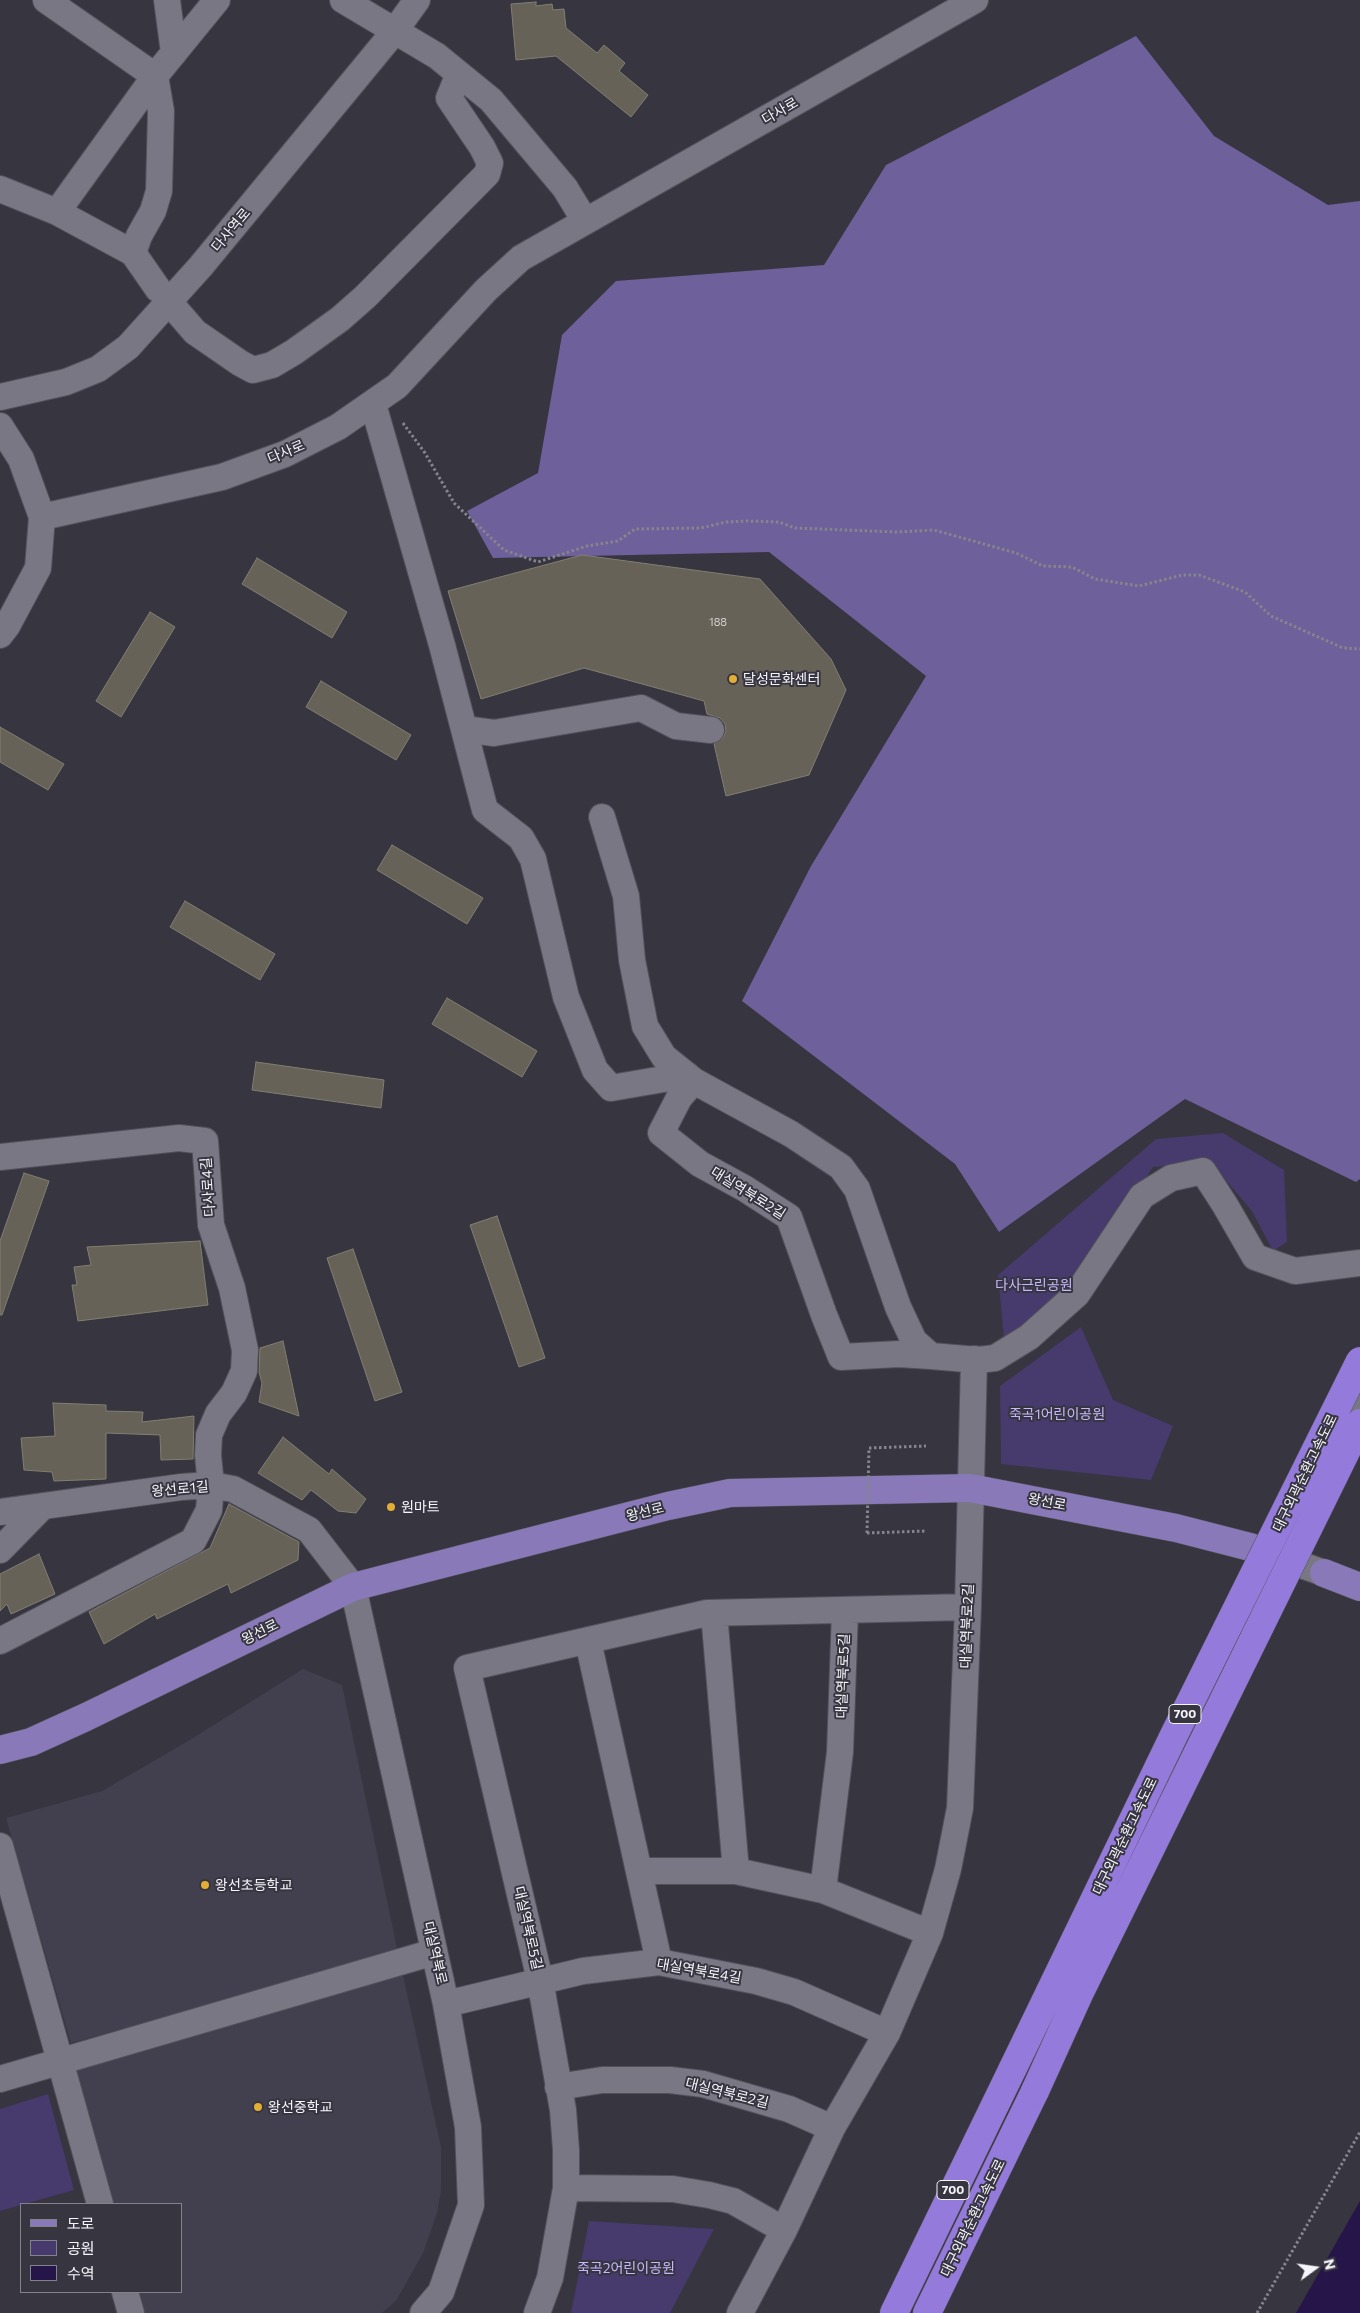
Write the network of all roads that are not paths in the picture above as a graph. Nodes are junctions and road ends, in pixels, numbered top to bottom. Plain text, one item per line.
1 (46, 0) edge
2 (168, 0) edge
3 (217, 0) edge
4 (343, 0) edge
5 (417, 0) edge
6 (975, 0) edge
7 (394, 32) junction
8 (174, 53) junction
9 (459, 74) junction
10 (155, 76) junction
11 (0, 189) edge
12 (57, 212) junction
13 (585, 221) junction
14 (133, 253) junction
15 (158, 289) dead end
16 (176, 310) dead end
17 (0, 397) edge
18 (378, 400) junction
19 (0, 426) edge
20 (42, 517) junction
21 (0, 635) edge
22 (464, 729) junction
23 (711, 730) dead end
24 (602, 817) dead end
25 (690, 1078) junction
26 (0, 1157) edge
27 (1360, 1263) edge
28 (932, 1356) junction
29 (974, 1360) junction
30 (1360, 1361) edge
31 (1360, 1378) edge
32 (1360, 1423) edge
33 (211, 1485) junction
34 (970, 1488) junction
35 (43, 1506) junction
36 (0, 1512) edge
37 (0, 1550) edge
38 (1279, 1557) junction
39 (1324, 1573) joint
40 (1360, 1587) edge
41 (353, 1588) junction
42 (968, 1607) junction
43 (845, 1611) junction
44 (714, 1613) junction
45 (588, 1641) junction
46 (0, 1642) edge
47 (0, 1750) edge
48 (0, 1846) edge
49 (736, 1870) junction
50 (639, 1871) junction
51 (823, 1890) junction
52 (930, 1933) junction
53 (434, 1952) junction
54 (659, 1962) junction
55 (540, 1980) junction
56 (446, 2004) junction
57 (887, 2033) junction
58 (59, 2061) junction
59 (0, 2079) edge
60 (558, 2087) junction
61 (832, 2128) junction
62 (566, 2188) junction
63 (100, 2203) edge
64 (784, 2230) junction
65 (125, 2293) edge
66 (131, 2313) edge
67 (422, 2313) edge
68 (537, 2313) edge
69 (740, 2313) edge
70 (894, 2313) edge
71 (927, 2313) edge

1 - 10 street
2 - 8 street
3 - 8 street
4 - 7 street
5 - 7 street, 다사역로
6 - 13 street, 다사로
7 - 9 street
7 - 17 street, 다사역로
8 - 10 street
9 - 13 street
9 - 16 street
10 - 12 street
10 - 14 street
11 - 12 street
12 - 14 street
13 - 18 street, 다사로
14 - 15 street
18 - 20 street, 다사로
18 - 22 street
19 - 20 street
20 - 21 street
22 - 23 street
22 - 25 street
24 - 25 street
25 - 28 street
25 - 28 street, 대실역북로2길
26 - 33 street, 다사로4길
27 - 29 street
28 - 29 street, 대실역북로2길
29 - 34 street, 대실역북로2길
30 - 70 highway, 대구외곽순환고속도로 / 700, bridge
31 - 38 street
32 - 71 highway, 대구외곽순환고속도로 / 700, bridge
33 - 35 street, 왕선로1길
33 - 41 street, 왕선로1길
33 - 46 street
34 - 38 main road, 왕선로
34 - 41 main road, 왕선로
34 - 42 street, 대실역북로2길
35 - 36 street, 왕선로1길
35 - 37 street
38 - 39 street, 왕선로
39 - 40 main road
41 - 47 main road, 왕선로
41 - 53 street, 대실역북로
42 - 43 street, 대실역북로5길
42 - 52 street, 대실역북로2길
43 - 44 street, 대실역북로5길
43 - 51 street, 대실역북로5길
44 - 45 street, 대실역북로5길
44 - 49 street
45 - 50 street
45 - 55 street, 대실역북로5길
48 - 58 street
49 - 50 street
49 - 51 street
50 - 54 street
51 - 52 street
52 - 57 street, 대실역북로2길
53 - 56 street, 대실역북로
53 - 58 street
54 - 55 street, 대실역북로4길
54 - 57 street, 대실역북로4길
55 - 56 street, 대실역북로4길
55 - 60 street, 대실역북로5길
56 - 67 street, 대실역북로
57 - 61 street, 대실역북로2길
58 - 59 street
58 - 63 street
60 - 61 street, 대실역북로2길
60 - 62 street, 대실역북로5길
61 - 64 street, 대실역북로2길
62 - 64 street
62 - 68 street, 대실역북로5길
64 - 69 street, 대실역북로2길
65 - 66 street

